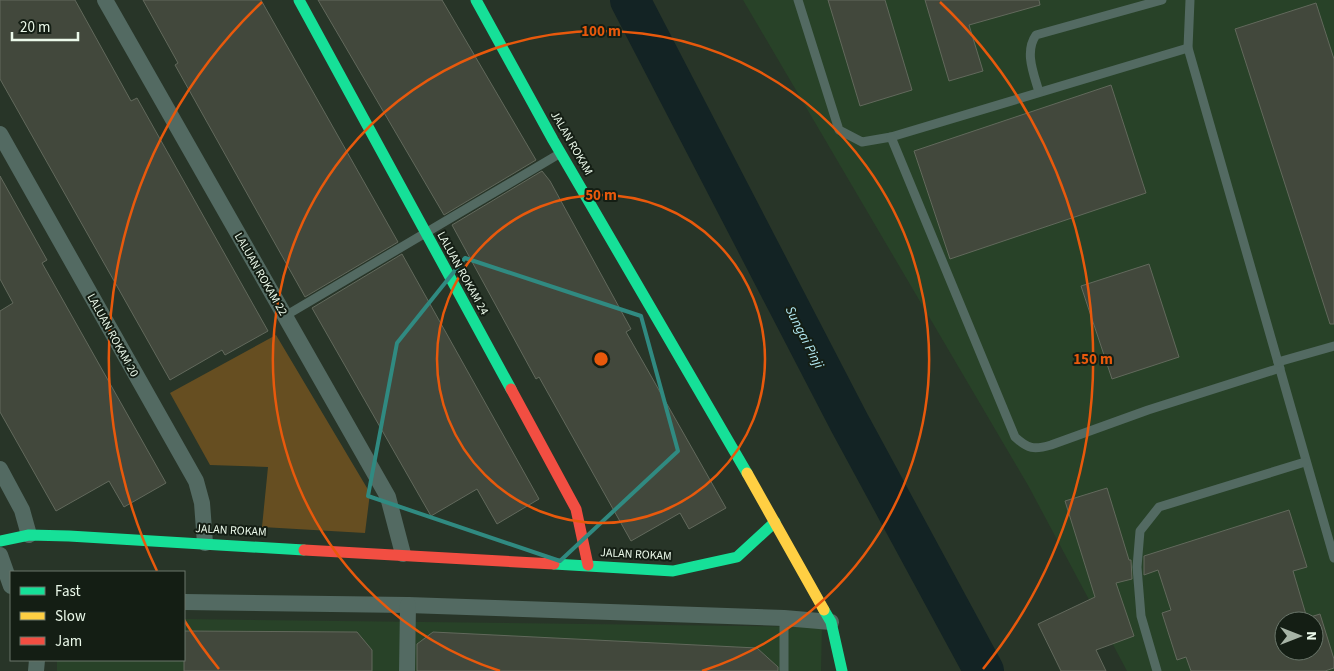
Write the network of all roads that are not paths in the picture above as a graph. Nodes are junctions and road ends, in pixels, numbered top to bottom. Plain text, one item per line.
1 (105, 0) edge
2 (299, 0) edge
3 (476, 0) edge
4 (798, 0) edge
5 (1162, 0) edge
6 (1190, 0) edge
7 (1188, 48) junction
8 (1039, 92) junction
9 (0, 134) edge
10 (891, 137) junction
11 (562, 153) junction
12 (426, 233) junction
13 (285, 316) junction
14 (1334, 346) edge
15 (1279, 365) junction
16 (1306, 462) junction
17 (0, 469) edge
18 (775, 522) junction
19 (29, 535) junction
20 (0, 541) edge
21 (205, 543) junction
22 (403, 554) junction
23 (0, 555) edge
24 (1334, 558) edge
25 (588, 564) junction
26 (10, 583) edge
27 (185, 602) edge
28 (408, 605) junction
29 (784, 618) junction
30 (831, 622) junction
31 (407, 671) edge
32 (784, 671) edge
33 (842, 671) edge
34 (1157, 671) edge

1 - 13 street, LALUAN ROKAM 22
2 - 12 street, LALUAN ROKAM 24
3 - 11 street, JALAN ROKAM
4 - 10 lane
5 - 8 lane
6 - 7 lane
7 - 8 lane
7 - 15 lane
8 - 10 lane
9 - 21 street, LALUAN ROKAM 20
10 - 15 lane
11 - 12 lane
11 - 18 street, JALAN ROKAM
12 - 13 lane
12 - 25 street, LALUAN ROKAM 24
13 - 22 street, LALUAN ROKAM 22
14 - 15 lane
15 - 16 lane
16 - 24 lane
16 - 34 lane
17 - 19 street
18 - 25 street, JALAN ROKAM
18 - 30 street
19 - 20 street, JALAN ROKAM
19 - 21 street, JALAN ROKAM
21 - 22 street, JALAN ROKAM
22 - 25 street, JALAN ROKAM
23 - 26 street
27 - 28 street
28 - 29 street
28 - 31 street
29 - 30 street
29 - 32 lane
30 - 33 street

